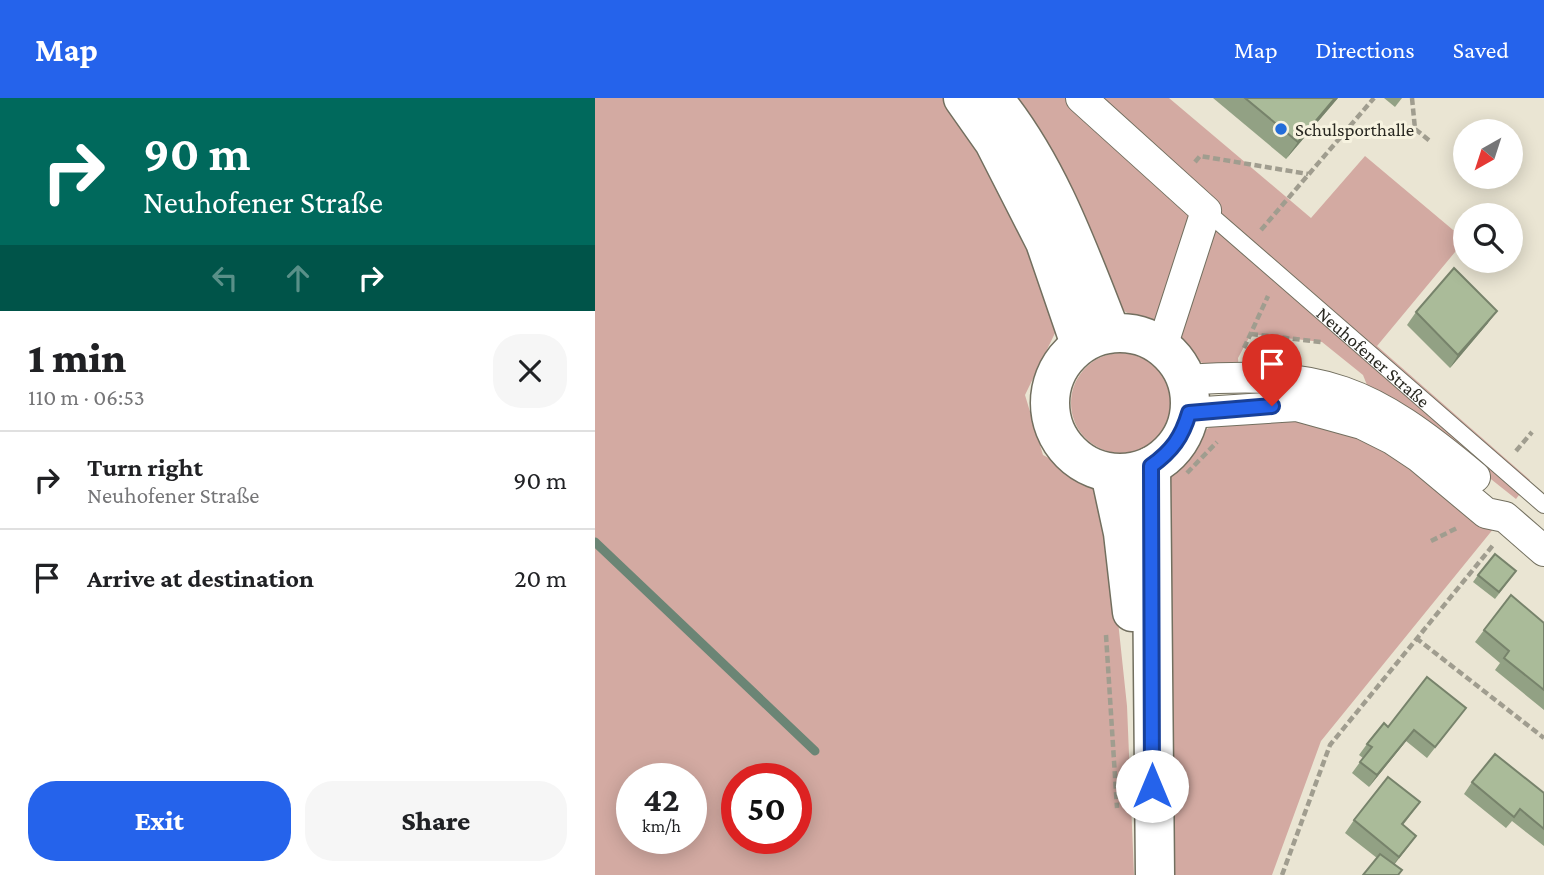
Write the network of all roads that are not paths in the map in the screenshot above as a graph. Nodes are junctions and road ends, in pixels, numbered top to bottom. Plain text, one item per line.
1 (963, 98) edge
2 (993, 98) edge
3 (1081, 98) edge
4 (1206, 211) junction
5 (1096, 338) junction
6 (1163, 347) junction
7 (1188, 397) junction
8 (1151, 466) junction
9 (1109, 472) junction
10 (1530, 511) edge
11 (1544, 551) edge
12 (1152, 786) junction
13 (1155, 875) edge

1 - 5 main road
2 - 5 main road
3 - 4 street
4 - 6 street
4 - 10 lane, Neuhofener Straße
5 - 6 main road
5 - 9 main road
6 - 7 main road
7 - 8 main road
7 - 10 street, Neuhofener Straße
7 - 10 street, Neuhofener Straße
8 - 9 main road
8 - 12 main road
9 - 12 main road
10 - 11 street, Neuhofener Straße
12 - 13 main road

